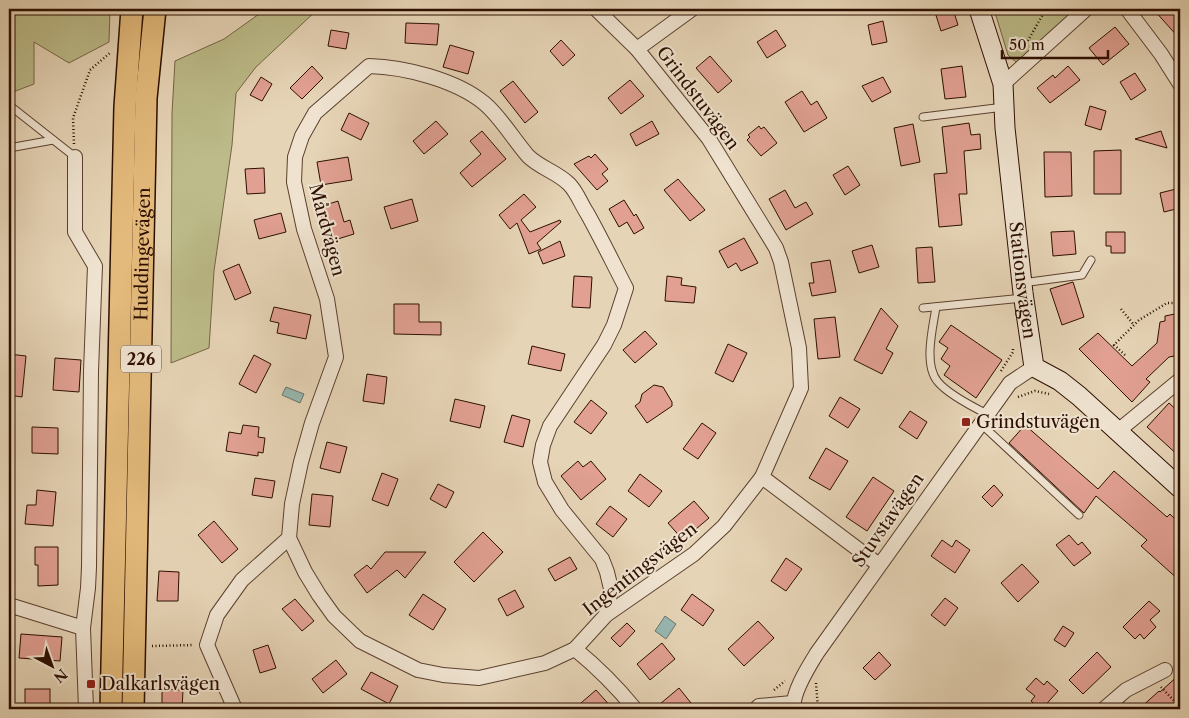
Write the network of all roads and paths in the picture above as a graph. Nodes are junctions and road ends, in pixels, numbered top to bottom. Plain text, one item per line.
1 (132, 9) edge
2 (155, 9) edge
3 (596, 9) edge
4 (692, 9) edge
5 (979, 9) edge
6 (1046, 9) edge
7 (1086, 9) edge
8 (1127, 9) edge
9 (1025, 46) dead end
10 (637, 49) junction
11 (112, 51) dead end
12 (1003, 84) junction
13 (1180, 84) edge
14 (9, 105) edge
15 (1004, 107) junction
16 (924, 117) dead end
17 (53, 140) junction
18 (9, 148) edge
19 (75, 157) junction
20 (1091, 260) dead end
21 (1023, 291) junction
22 (1180, 303) edge
23 (936, 307) junction
24 (923, 308) dead end
25 (1121, 308) dead end
26 (1134, 325) junction
27 (1125, 355) dead end
28 (1034, 367) junction
29 (1180, 380) edge
30 (1052, 395) dead end
31 (1017, 397) dead end
32 (983, 418) junction
33 (1118, 431) junction
34 (762, 477) junction
35 (1180, 488) edge
36 (1079, 515) dead end
37 (289, 538) junction
38 (879, 565) junction
39 (9, 605) edge
40 (606, 615) junction
41 (83, 628) junction
42 (207, 644) junction
43 (148, 646) dead end
44 (575, 649) junction
45 (1165, 670) dead end
46 (803, 678) junction
47 (1163, 689) dead end
48 (793, 706) edge
49 (1180, 707) edge
50 (86, 709) edge
51 (111, 709) edge
52 (133, 709) edge
53 (235, 709) edge
54 (635, 709) edge
55 (756, 709) edge
56 (818, 709) edge
57 (1104, 709) edge

1 - 51 main road, Huddingevägen / 226
2 - 52 main road, Huddingevägen / 226
3 - 10 street, Grindstuvägen
4 - 10 street
5 - 12 street, Stationsvägen
6 - 9 path
7 - 12 street
8 - 13 street
10 - 34 street, Grindstuvägen
11 - 19 path
12 - 15 street, Stationsvägen
14 - 17 lane
15 - 16 lane
15 - 21 street, Stationsvägen
17 - 18 lane
17 - 19 lane
19 - 41 street
20 - 21 lane
21 - 23 lane
21 - 28 street, Stationsvägen
22 - 26 path
23 - 24 lane
23 - 32 lane
25 - 26 path
26 - 27 path
28 - 32 street, Stuvstavägen
28 - 33 street
29 - 33 street
30 - 31 path
32 - 36 lane
32 - 38 street, Stuvstavägen
33 - 35 street
34 - 38 street
34 - 40 street, Ingentingsvägen
37 - 40 street, Mårdvägen
37 - 42 street
37 - 44 street, Ingentingsvägen
38 - 46 street, Stuvstavägen
39 - 41 street
40 - 44 street, Ingentingsvägen
41 - 50 street
42 - 43 path
42 - 53 street
44 - 54 street
45 - 57 street
46 - 48 street, Stuvstavägen
46 - 56 path
47 - 49 path
48 - 55 street

